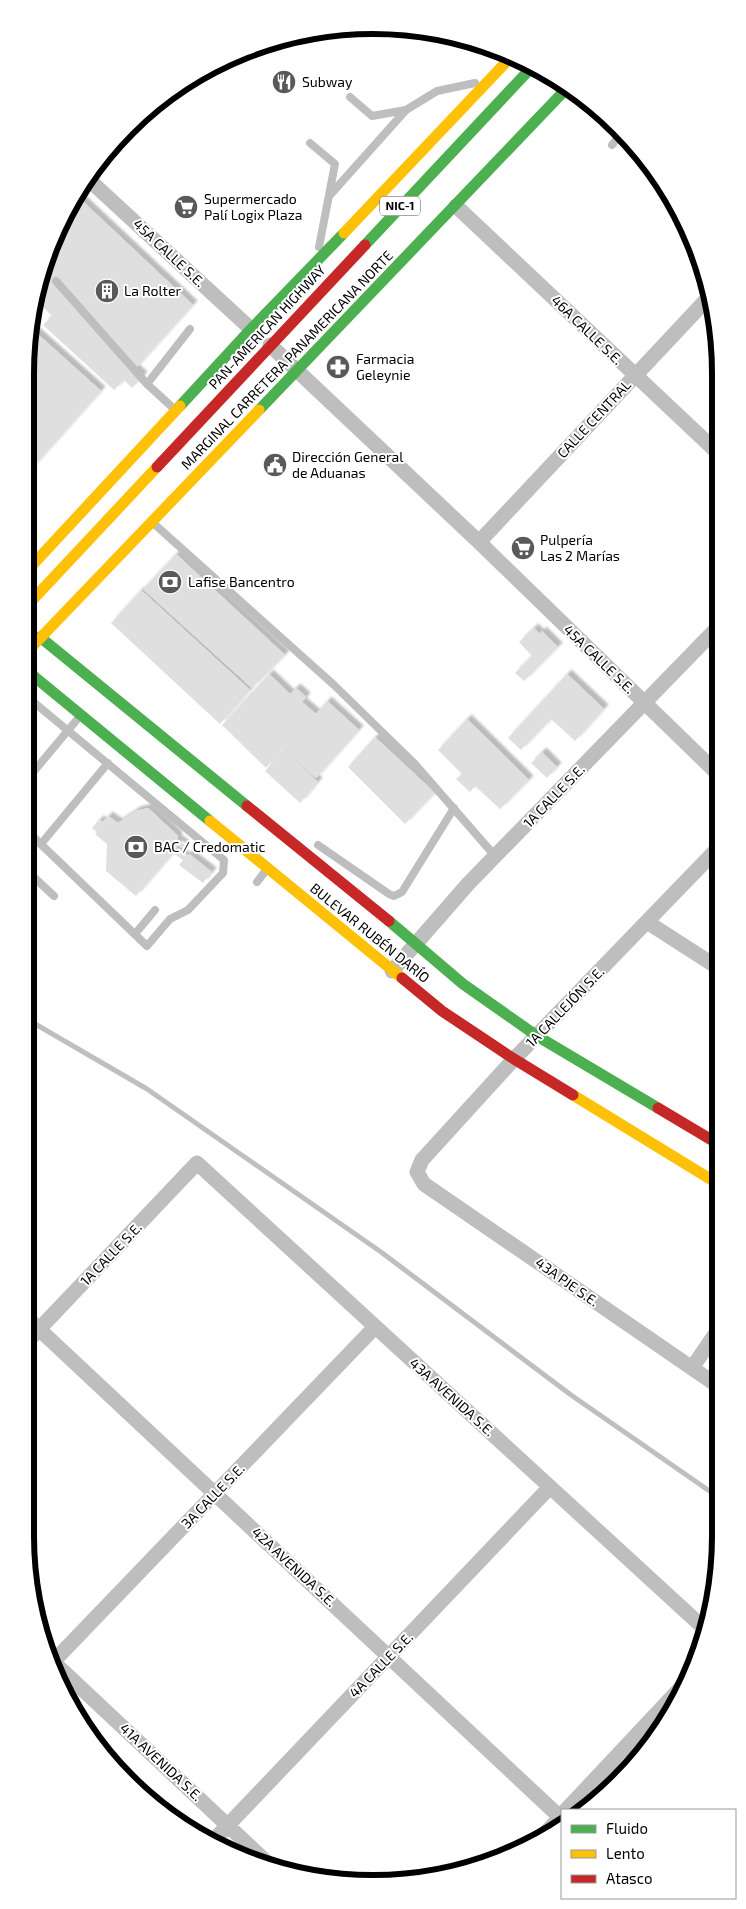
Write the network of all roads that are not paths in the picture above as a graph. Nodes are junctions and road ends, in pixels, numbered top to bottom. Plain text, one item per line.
1 (507, 62) edge
2 (528, 71) edge
3 (489, 80) junction
4 (563, 92) edge
5 (350, 97) dead end
6 (406, 110) junction
7 (618, 138) edge
8 (310, 143) dead end
9 (612, 145) dead end
10 (93, 182) edge
11 (330, 195) junction
12 (456, 206) junction
13 (316, 263) junction
14 (56, 281) dead end
15 (705, 302) edge
16 (190, 329) dead end
17 (251, 329) junction
18 (270, 345) junction
19 (298, 370) junction
20 (635, 376) junction
21 (147, 384) junction
22 (176, 410) junction
23 (712, 447) edge
24 (152, 522) junction
25 (479, 542) junction
26 (34, 563) edge
27 (34, 598) edge
28 (712, 633) edge
29 (40, 637) junction
30 (34, 644) edge
31 (34, 677) edge
32 (34, 702) edge
33 (645, 704) junction
34 (81, 716) junction
35 (68, 731) junction
36 (108, 763) junction
37 (712, 769) edge
38 (34, 771) edge
39 (454, 808) junction
40 (34, 837) edge
41 (41, 844) junction
42 (318, 845) dead end
43 (712, 854) edge
44 (495, 856) junction
45 (267, 869) junction
46 (34, 877) edge
47 (257, 882) dead end
48 (54, 896) dead end
49 (156, 910) dead end
50 (647, 922) junction
51 (135, 934) junction
52 (415, 943) junction
53 (712, 964) edge
54 (392, 971) junction
55 (537, 1036) junction
56 (514, 1059) junction
57 (712, 1140) edge
58 (197, 1164) joint
59 (418, 1172) joint
60 (712, 1180) edge
61 (34, 1324) edge
62 (375, 1327) junction
63 (39, 1329) junction
64 (34, 1334) edge
65 (712, 1339) edge
66 (692, 1368) junction
67 (712, 1382) edge
68 (550, 1487) junction
69 (215, 1494) junction
70 (701, 1625) edge
71 (56, 1655) edge
72 (389, 1656) junction
73 (63, 1673) edge
74 (671, 1699) edge
75 (569, 1809) edge
76 (561, 1813) edge
77 (228, 1825) junction
78 (217, 1837) edge
79 (260, 1855) edge

1 - 3 main road, PAN-AMERICAN HIGHWAY / NIC-1
2 - 18 main road, PAN-AMERICAN HIGHWAY / NIC-1
3 - 6 lane
3 - 13 main road, PAN-AMERICAN HIGHWAY / NIC-1
4 - 12 main road, MARGINAL CARRETERA PANAMERICANA NORTE
5 - 6 lane
6 - 11 lane
7 - 9 lane
8 - 11 lane
10 - 17 street, 45A CALLE S.E.
11 - 13 lane
12 - 19 main road, MARGINAL CARRETERA PANAMERICANA NORTE
12 - 20 street, 46A CALLE S.E.
13 - 17 main road, PAN-AMERICAN HIGHWAY / NIC-1
14 - 21 lane
15 - 20 street, CALLE CENTRAL
16 - 21 lane
17 - 22 main road, PAN-AMERICAN HIGHWAY / NIC-1
18 - 19 street
18 - 27 main road, PAN-AMERICAN HIGHWAY / NIC-1
19 - 24 main road, MARGINAL CARRETERA PANAMERICANA NORTE
19 - 25 street, 45A CALLE S.E.
20 - 23 street, 46A CALLE S.E.
20 - 25 street, CALLE CENTRAL
21 - 22 lane
22 - 26 main road, PAN-AMERICAN HIGHWAY / NIC-1
24 - 29 main road, MARGINAL CARRETERA PANAMERICANA NORTE
24 - 39 lane
25 - 33 street, 45A CALLE S.E.
28 - 33 street, 1A CALLE S.E.
29 - 30 main road, MARGINAL CARRETERA PANAMERICANA NORTE
29 - 52 main road, BULEVAR RUBÉN DARÍO
31 - 34 main road, BULEVAR RUBÉN DARÍO
32 - 35 lane
33 - 37 street, 45A CALLE S.E.
33 - 44 street, 1A CALLE S.E.
34 - 35 lane
34 - 45 main road, BULEVAR RUBÉN DARÍO
35 - 36 lane
35 - 38 lane
36 - 41 lane
36 - 51 lane
39 - 42 lane
39 - 44 lane
40 - 41 lane
41 - 51 lane
43 - 50 street, 1A CALLEJÓN S.E.
44 - 52 street, 1A CALLE S.E.
45 - 47 lane
45 - 54 main road, BULEVAR RUBÉN DARÍO
46 - 48 lane
49 - 51 lane
50 - 53 street
50 - 55 street, 1A CALLEJÓN S.E.
52 - 54 street, 1A CALLE S.E.
52 - 55 main road, BULEVAR RUBÉN DARÍO
54 - 56 main road, BULEVAR RUBÉN DARÍO
55 - 56 street, 1A CALLEJÓN S.E.
55 - 57 main road, BULEVAR RUBÉN DARÍO
56 - 59 street, 1A CALLEJÓN S.E.
56 - 60 main road, BULEVAR RUBÉN DARÍO
58 - 62 street, 43A AVENIDA S.E.
58 - 63 street, 1A CALLE S.E.
59 - 66 street, 43A PJE S.E.
61 - 63 street, 42A AVENIDA S.E.
62 - 68 street, 43A AVENIDA S.E.
62 - 69 street, 3A CALLE S.E.
63 - 64 street, 1A CALLE S.E.
63 - 69 street, 42A AVENIDA S.E.
65 - 66 street
66 - 67 street, 43A PJE S.E.
68 - 70 street, 43A AVENIDA S.E.
68 - 72 street, 4A CALLE S.E.
69 - 71 street, 3A CALLE S.E.
69 - 72 street, 42A AVENIDA S.E.
72 - 76 street, 42A AVENIDA S.E.
72 - 77 street, 4A CALLE S.E.
73 - 77 street, 41A AVENIDA S.E.
74 - 75 street
77 - 78 street, 4A CALLE S.E.
77 - 79 street, 41A AVENIDA S.E.

